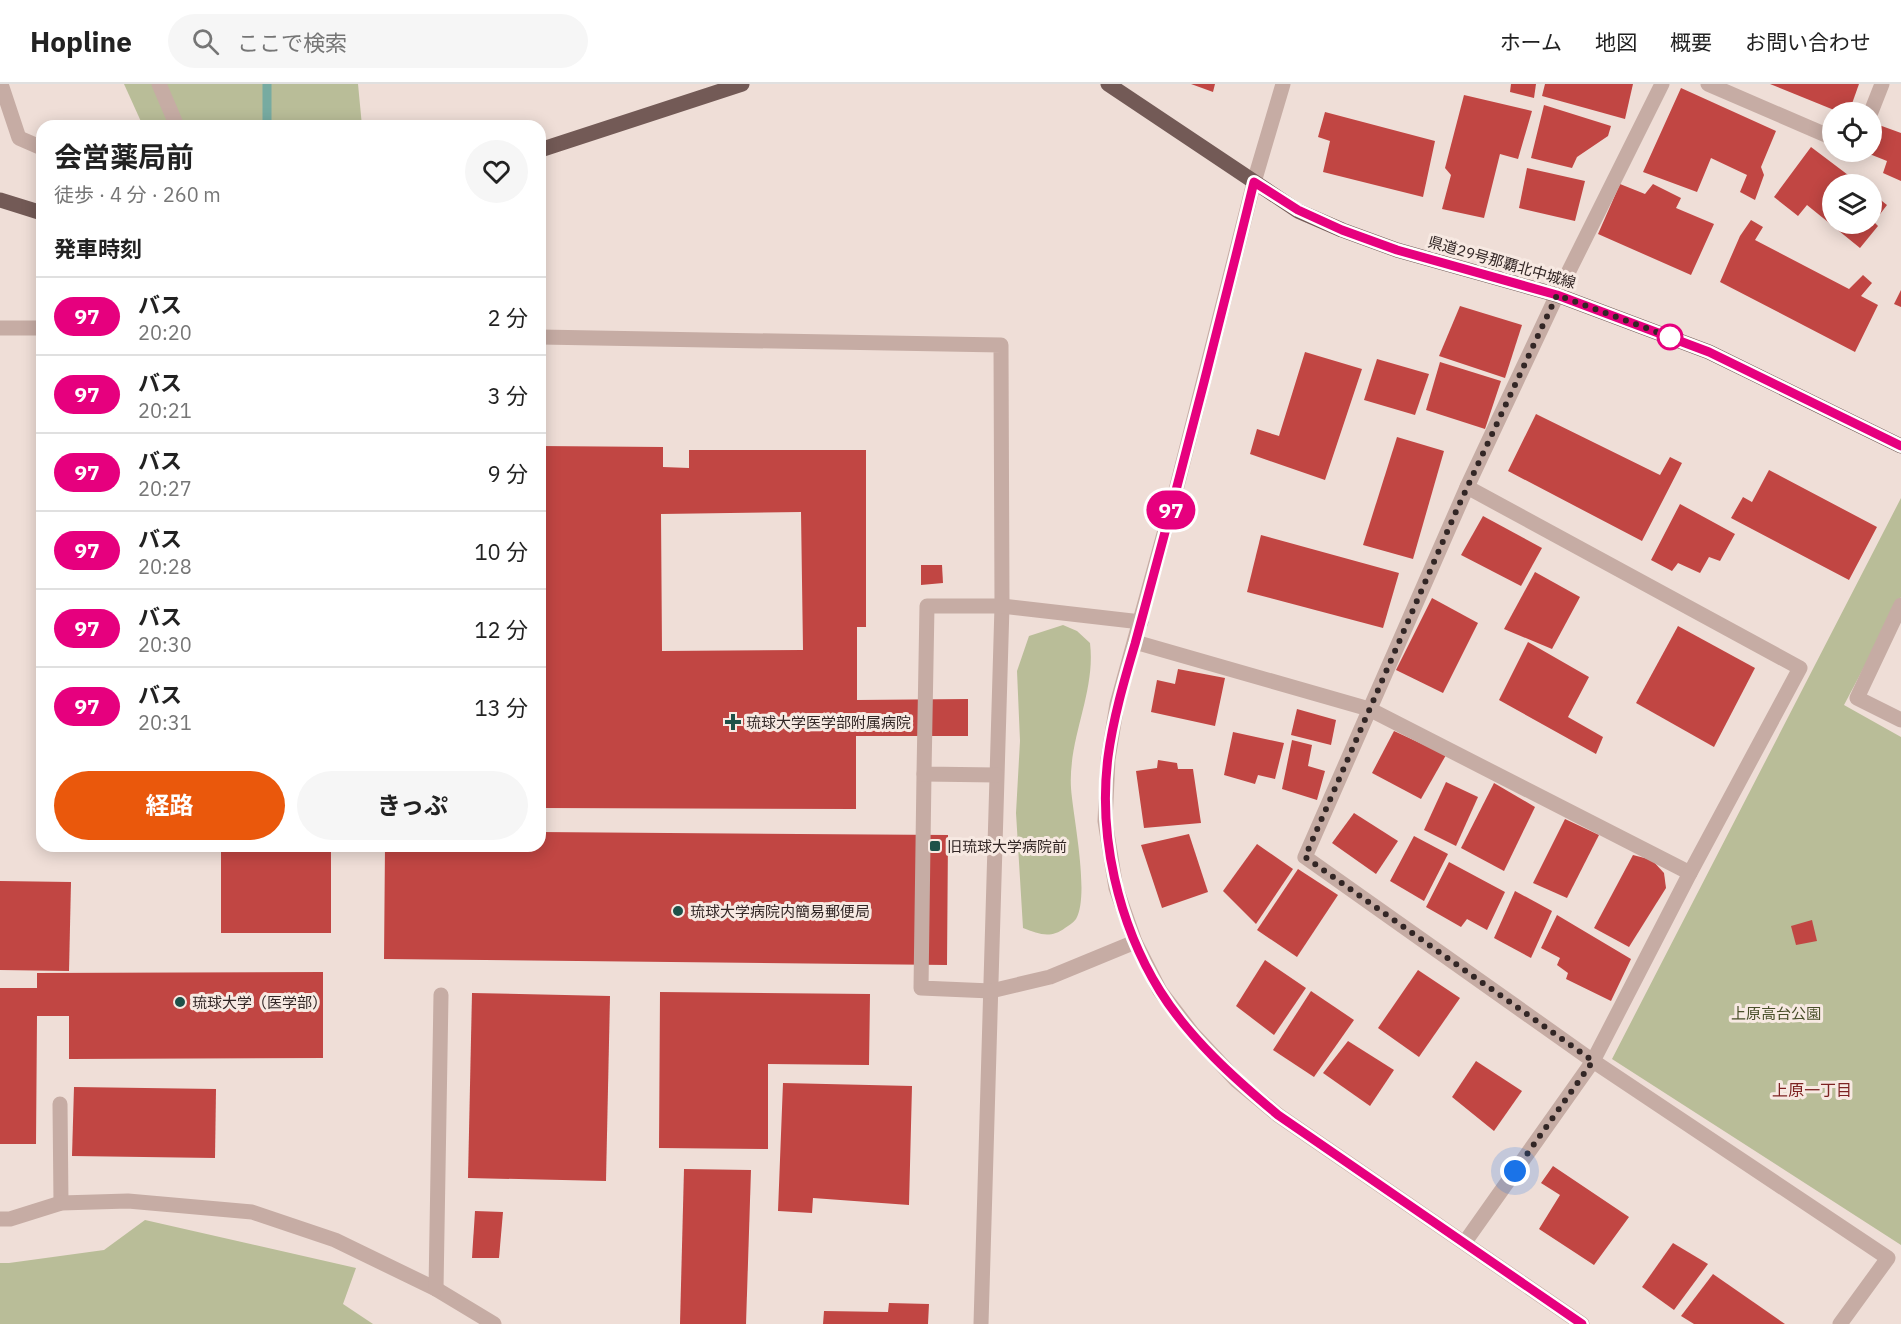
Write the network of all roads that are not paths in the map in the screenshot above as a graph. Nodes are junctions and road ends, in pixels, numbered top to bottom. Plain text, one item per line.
1 (1, 84) edge
2 (159, 84) edge
3 (742, 84) edge
4 (1108, 84) edge
5 (1283, 84) edge
6 (1662, 84) edge
7 (1708, 84) edge
8 (1882, 84) edge
9 (1875, 102) edge
10 (174, 120) edge
11 (1822, 133) edge
12 (36, 145) edge
13 (546, 148) edge
14 (1254, 182) junction
15 (0, 200) edge
16 (36, 211) edge
17 (1557, 295) junction
18 (0, 328) edge
19 (36, 328) edge
20 (546, 337) edge
21 (1901, 446) edge
22 (1467, 487) junction
23 (1901, 605) edge
24 (1002, 606) junction
25 (1141, 622) junction
26 (1135, 642) junction
27 (1369, 709) junction
28 (1901, 720) edge
29 (924, 774) junction
30 (996, 775) junction
31 (1690, 873) junction
32 (1135, 942) junction
33 (991, 991) junction
34 (441, 995) dead end
35 (1593, 1061) junction
36 (60, 1104) dead end
37 (61, 1203) junction
38 (0, 1219) edge
39 (1465, 1242) junction
40 (436, 1289) junction
41 (494, 1324) edge
42 (981, 1324) edge
43 (1582, 1324) edge
44 (1840, 1324) edge

1 - 12 street
2 - 10 street
3 - 13 main road
4 - 14 main road, 県道29号那覇北中城線
5 - 14 street
6 - 17 street
7 - 11 street
8 - 9 street
14 - 17 main road, 県道29号那覇北中城線
14 - 25 street
15 - 16 main road
17 - 21 main road, 県道29号那覇北中城線
17 - 22 street
18 - 19 street
20 - 24 street
22 - 27 street
22 - 31 street
23 - 28 street
24 - 25 street
24 - 29 street
24 - 30 street
25 - 26 street
26 - 27 street
26 - 32 street
27 - 31 street
27 - 35 street
29 - 30 street
29 - 33 street
30 - 33 street
31 - 35 street
32 - 33 street
32 - 39 street
33 - 42 street
34 - 40 street
35 - 39 street
35 - 44 street
36 - 37 street
37 - 38 street
37 - 40 street
39 - 43 street
40 - 41 street

